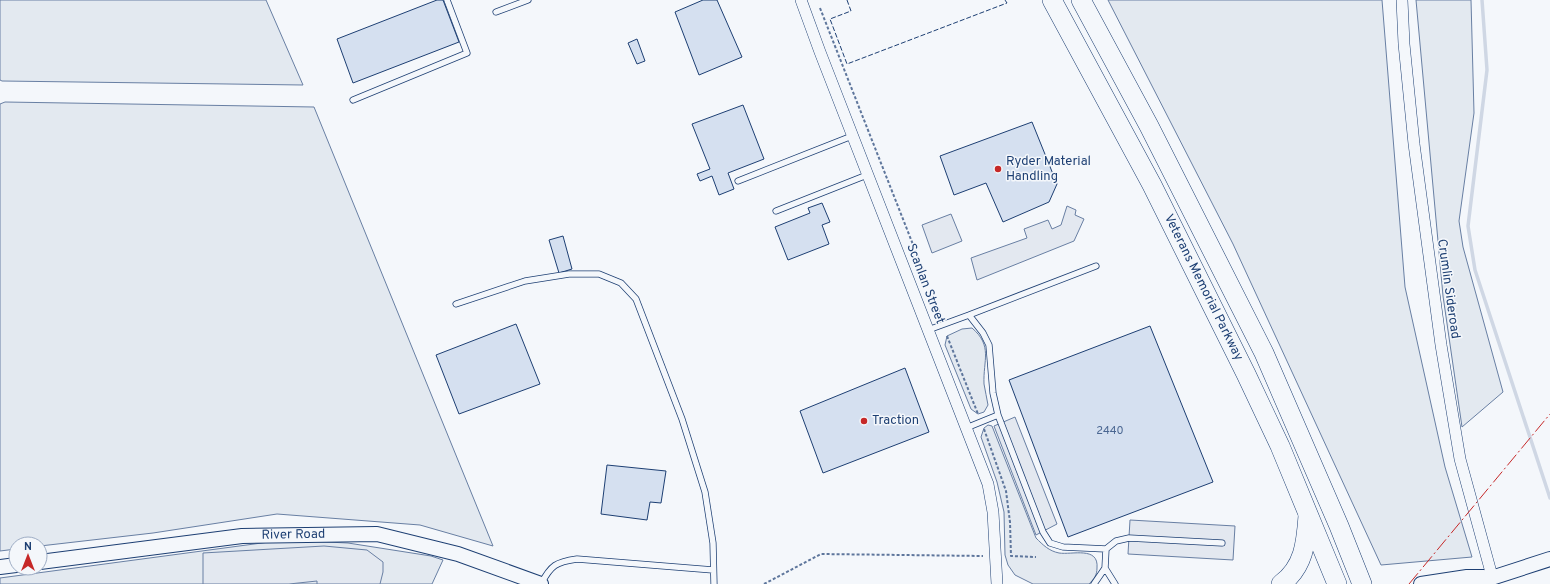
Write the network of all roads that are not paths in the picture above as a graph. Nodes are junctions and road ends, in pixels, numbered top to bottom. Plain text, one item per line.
1 (447, 0) edge
2 (528, 0) edge
3 (801, 0) edge
4 (1052, 0) edge
5 (1081, 0) edge
6 (1402, 0) edge
7 (496, 12) dead end
8 (353, 100) dead end
9 (852, 136) junction
10 (867, 175) junction
11 (738, 181) dead end
12 (776, 211) dead end
13 (1096, 266) dead end
14 (456, 304) dead end
15 (969, 315) junction
16 (928, 330) junction
17 (998, 415) junction
18 (966, 428) junction
19 (1309, 513) junction
20 (1222, 543) dead end
21 (1106, 549) junction
22 (1545, 560) edge
23 (48, 561) edge
24 (1105, 568) junction
25 (713, 570) junction
26 (1492, 576) junction
27 (541, 584) edge
28 (714, 584) edge
29 (997, 584) edge
30 (1094, 584) edge
31 (1115, 584) edge
32 (1281, 584) edge
33 (1337, 584) edge
34 (1362, 584) edge
35 (1421, 584) edge
36 (1473, 584) edge

1 - 8 lane
2 - 7 lane
3 - 9 street, Scanlan Street
4 - 19 highway, Veterans Memorial Parkway
5 - 34 highway, Veterans Memorial Parkway
6 - 26 street, Crumlin Sideroad
9 - 10 street, Scanlan Street
9 - 11 lane
10 - 12 lane
10 - 16 street, Scanlan Street
13 - 15 lane
14 - 25 lane
15 - 16 lane
15 - 17 lane
16 - 18 street, Scanlan Street
17 - 18 lane
17 - 21 lane
18 - 29 street, Scanlan Street
19 - 32 highway
19 - 33 highway, Veterans Memorial Parkway
20 - 21 lane
21 - 24 lane
22 - 26 street
23 - 27 street, River Road
24 - 30 lane
24 - 31 lane
25 - 27 lane
25 - 28 lane
26 - 35 street
26 - 36 street

